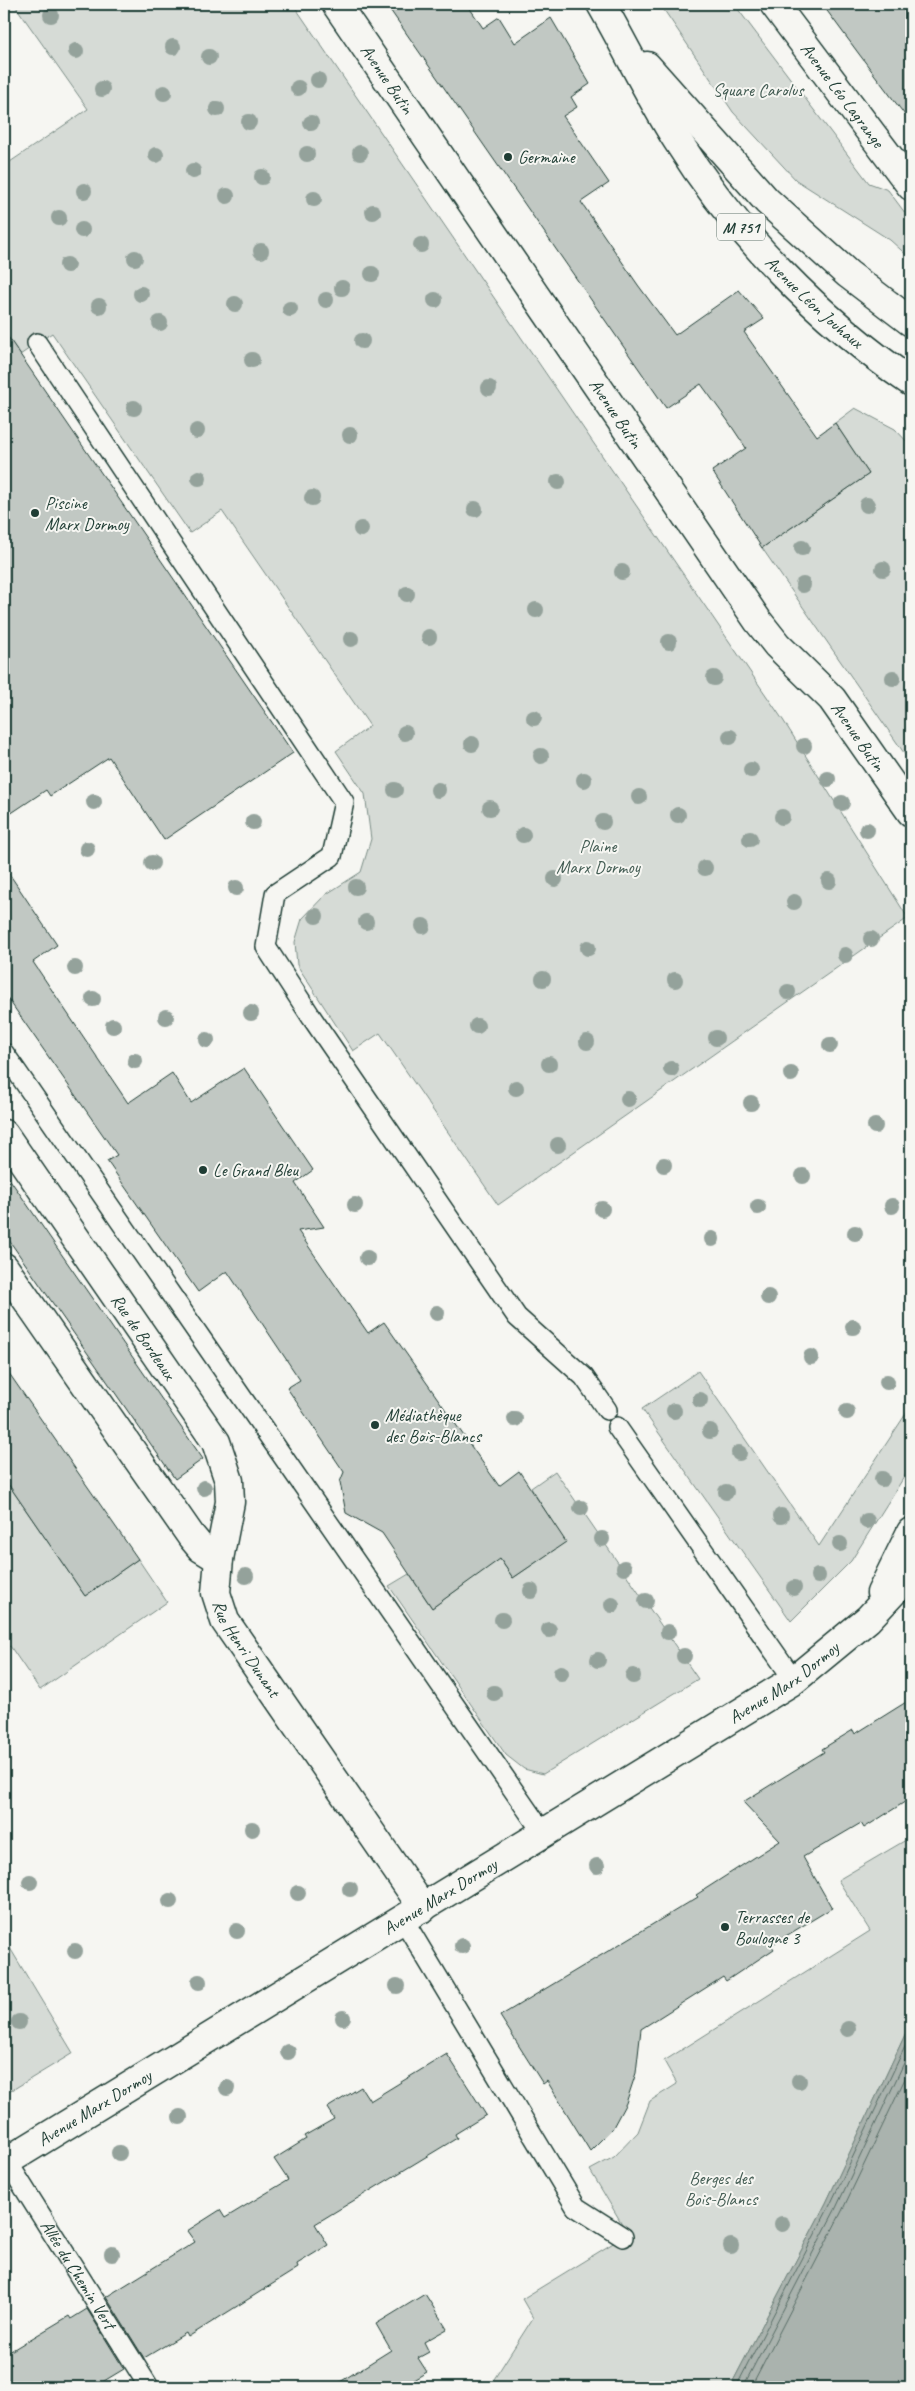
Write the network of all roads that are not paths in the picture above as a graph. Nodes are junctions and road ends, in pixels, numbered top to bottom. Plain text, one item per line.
1 (336, 4) edge
2 (601, 4) edge
3 (774, 4) edge
4 (618, 33) junction
5 (911, 186) edge
6 (911, 322) edge
7 (37, 343) dead end
8 (911, 382) edge
9 (911, 812) edge
10 (4, 1053) edge
11 (4, 1134) edge
12 (4, 1267) edge
13 (607, 1410) dead end
14 (617, 1428) dead end
15 (911, 1532) edge
16 (219, 1559) junction
17 (911, 1573) edge
18 (868, 1619) junction
19 (794, 1680) junction
20 (543, 1833) junction
21 (413, 1914) junction
22 (5, 2162) edge
23 (623, 2237) dead end
24 (149, 2387) edge

1 - 9 street, Avenue Butin
2 - 4 street, Avenue Léon Jouhaux / M 751
3 - 5 street, Avenue Léo Lagrange
4 - 6 street, Avenue Léon Jouhaux / M 751
4 - 8 street, Avenue Léon Jouhaux / M 751
7 - 13 lane
10 - 20 lane
11 - 16 street, Rue de Bordeaux
12 - 16 street
14 - 19 lane
15 - 18 street, Avenue Marx Dormoy
16 - 21 street, Rue Henri Dunant
17 - 18 street, Avenue Marx Dormoy
18 - 19 street, Avenue Marx Dormoy
19 - 20 street, Avenue Marx Dormoy
20 - 21 street, Avenue Marx Dormoy
21 - 22 street, Avenue Marx Dormoy
21 - 23 lane
22 - 24 lane, Allée du Chemin Vert

